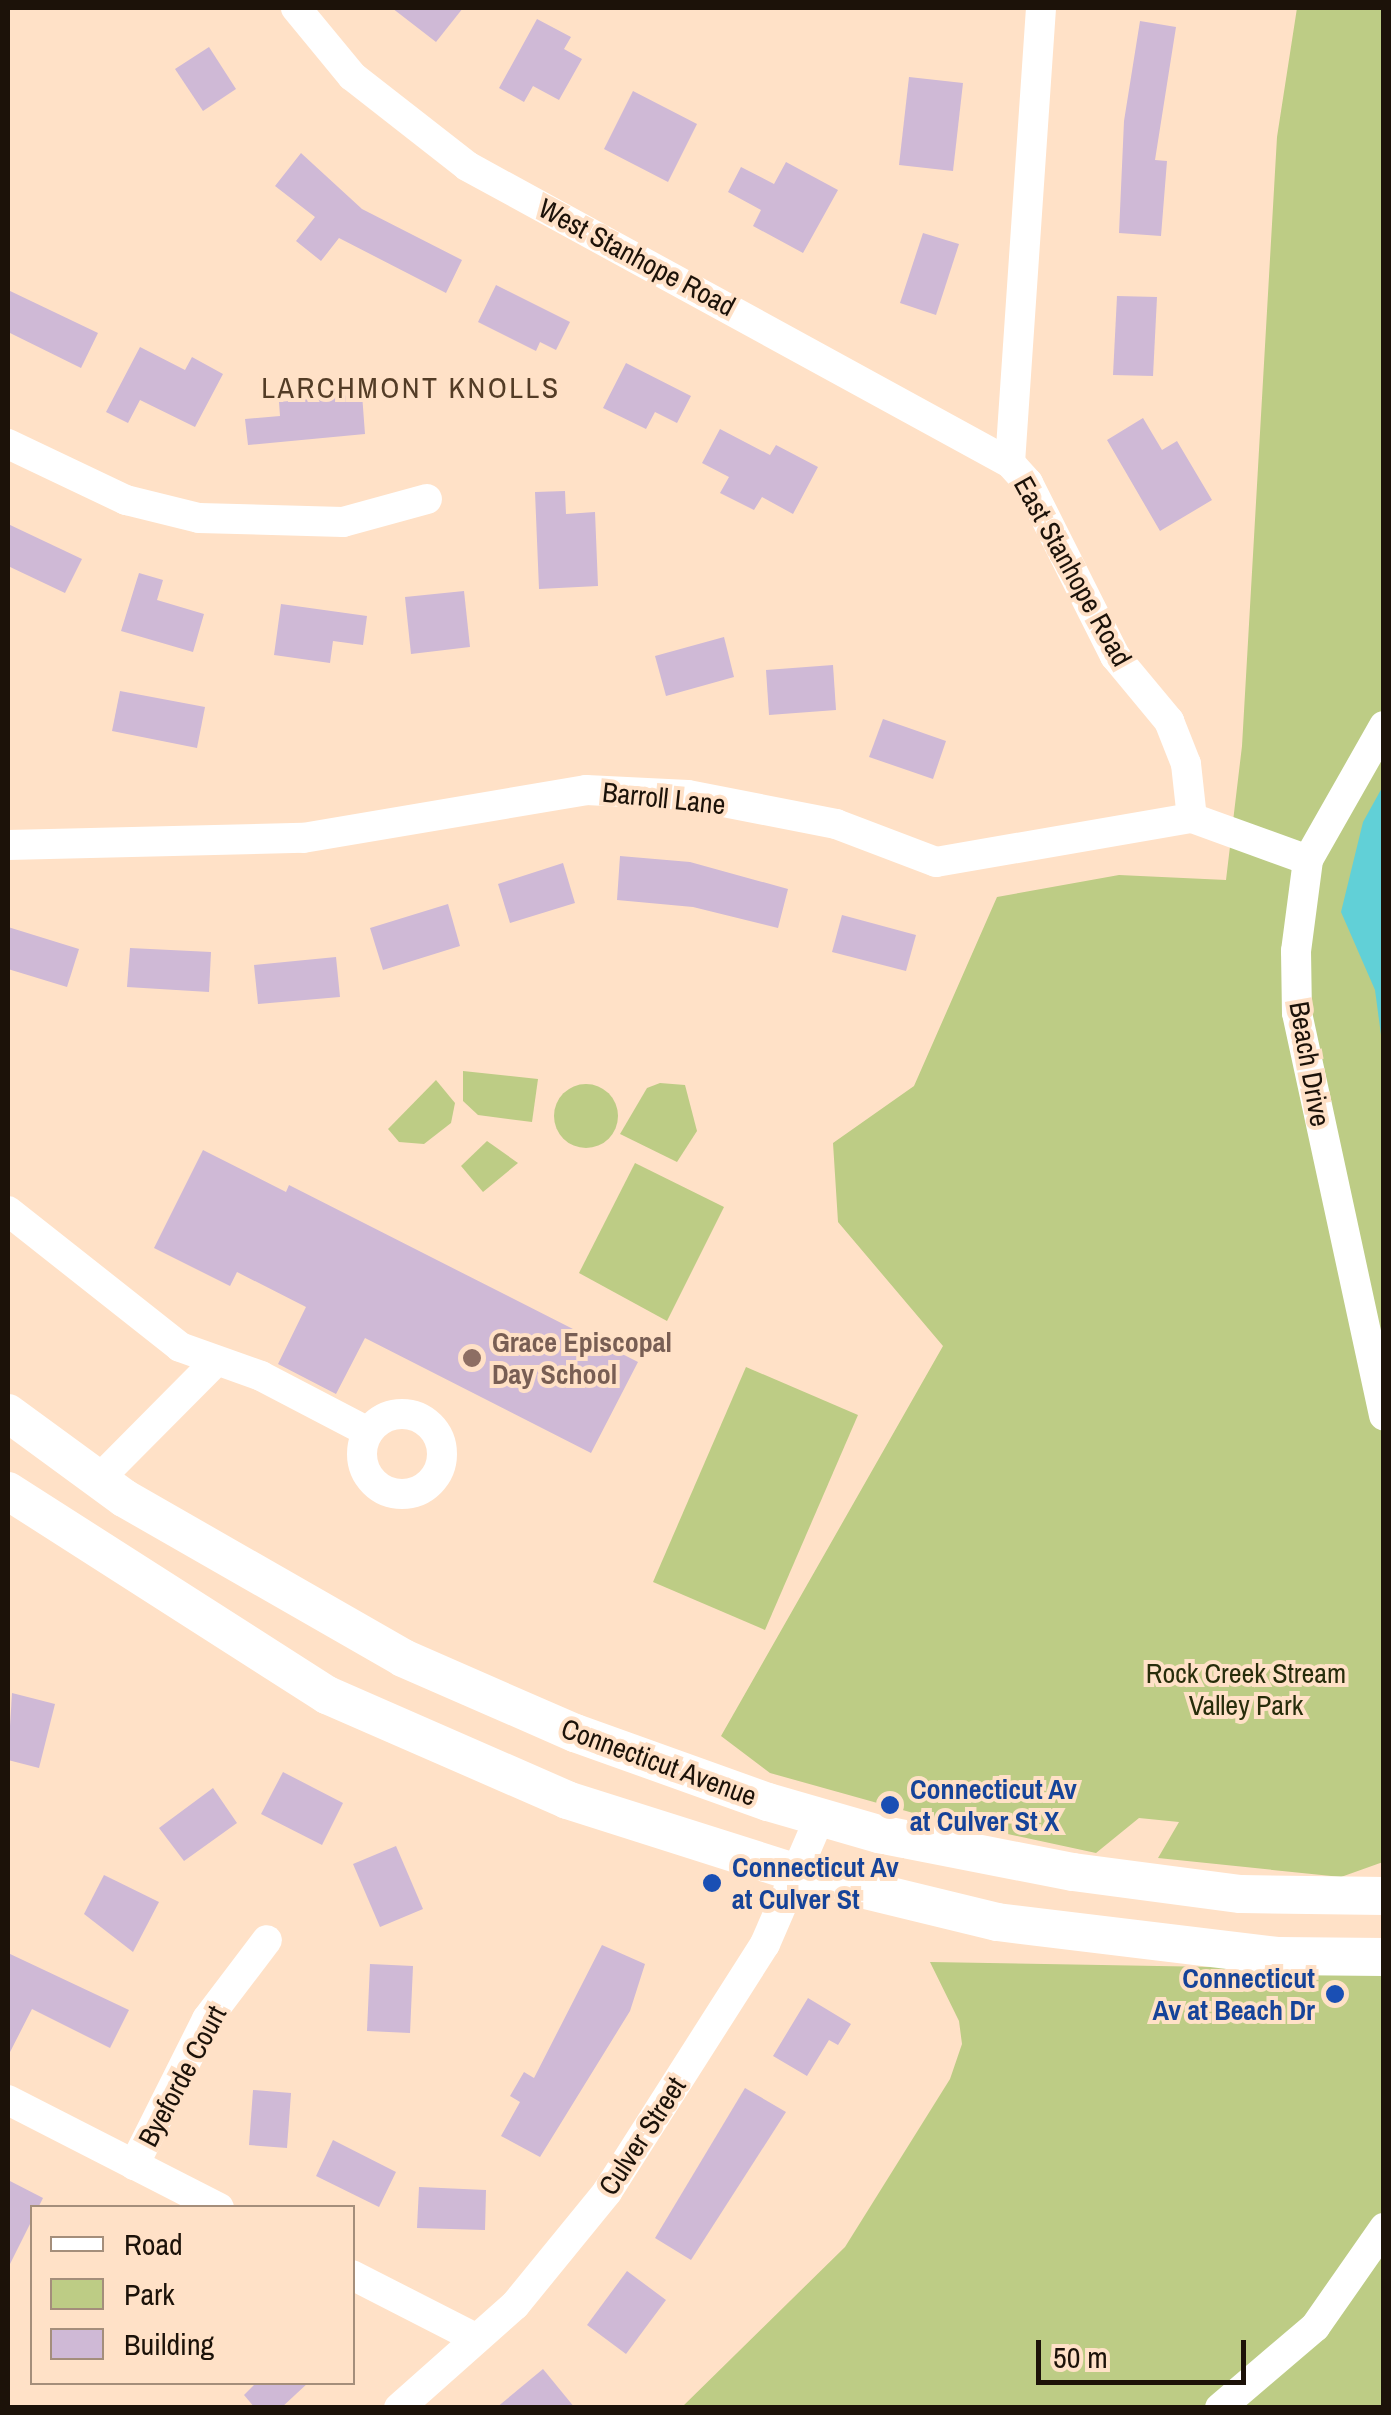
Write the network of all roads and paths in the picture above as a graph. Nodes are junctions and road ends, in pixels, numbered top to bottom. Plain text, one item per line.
1 (296, 8) edge
2 (1041, 8) edge
3 (8, 444) edge
4 (1010, 463) junction
5 (427, 500) dead end
6 (1384, 726) edge
7 (1192, 818) junction
8 (8, 845) edge
9 (1308, 860) junction
10 (8, 1212) edge
11 (215, 1362) junction
12 (8, 1413) edge
13 (1384, 1416) edge
14 (368, 1432) dead end
15 (98, 1479) junction
16 (8, 1491) edge
17 (62, 1529) junction
18 (820, 1817) junction
19 (800, 1874) junction
20 (1384, 1896) edge
21 (267, 1940) dead end
22 (1384, 1958) edge
23 (8, 2100) edge
24 (134, 2164) junction
25 (213, 2205) edge
26 (1384, 2228) edge
27 (355, 2277) edge
28 (473, 2336) junction
29 (399, 2408) edge
30 (1220, 2408) edge

1 - 4 street, West Stanhope Road
2 - 4 street, East Stanhope Road
3 - 5 street
4 - 7 street, East Stanhope Road
6 - 9 street, Beach Drive
7 - 8 street, Barroll Lane
7 - 9 street
9 - 13 street, Beach Drive
10 - 11 street
11 - 14 street
11 - 15 street
12 - 15 main road, Connecticut Avenue
15 - 17 main road
15 - 18 main road, Connecticut Avenue
16 - 17 main road
17 - 19 main road
18 - 19 street, Culver Street
18 - 20 main road, Connecticut Avenue
19 - 22 main road
19 - 28 street, Culver Street
21 - 24 street, Byeforde Court
23 - 24 street
24 - 25 street
26 - 30 street
27 - 28 street
28 - 29 street, Culver Street

